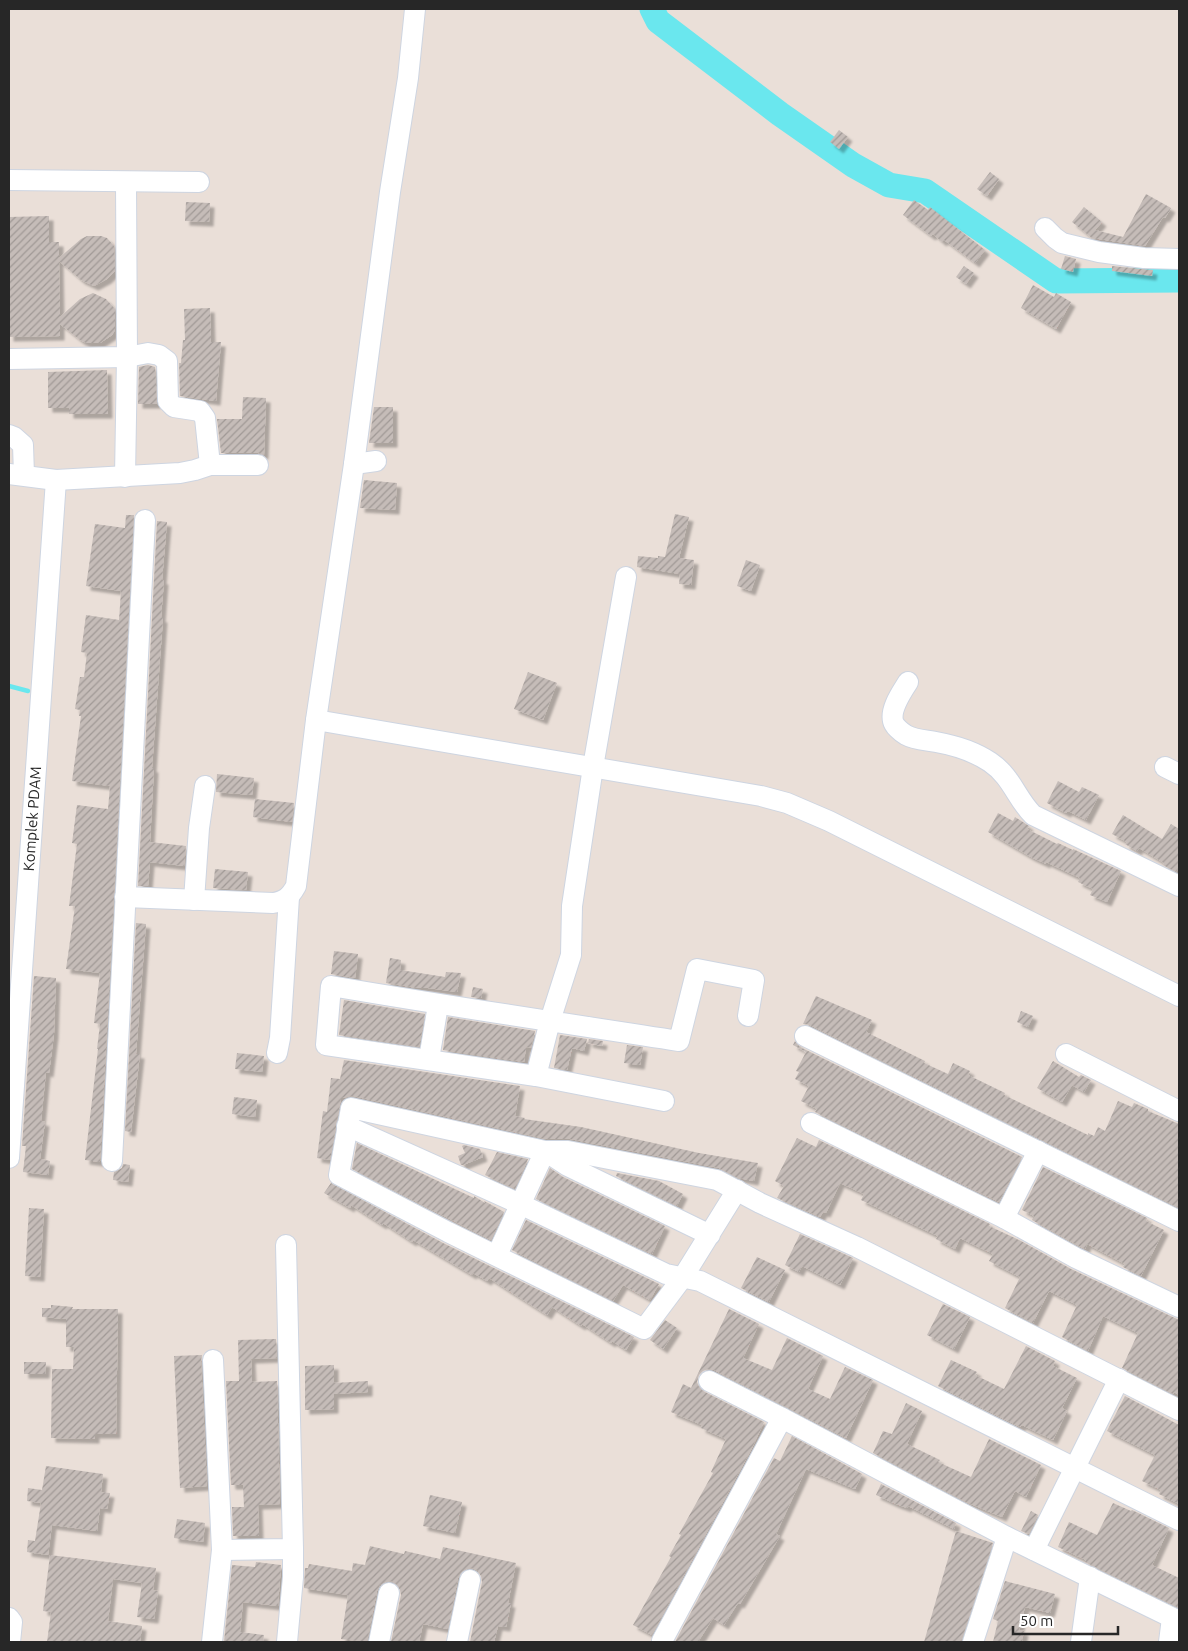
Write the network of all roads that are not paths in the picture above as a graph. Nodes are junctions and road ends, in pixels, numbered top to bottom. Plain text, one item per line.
1 (415, 9) edge
2 (9, 180) edge
3 (126, 182) junction
4 (199, 182) dead end
5 (1045, 228) dead end
6 (1179, 259) edge
7 (127, 357) junction
8 (9, 359) edge
9 (9, 435) edge
10 (376, 461) dead end
11 (354, 464) junction
12 (210, 465) junction
13 (258, 465) dead end
14 (16, 474) edge
15 (126, 477) junction
16 (56, 480) junction
17 (146, 520) dead end
18 (626, 577) dead end
19 (908, 682) dead end
20 (316, 720) junction
21 (593, 768) junction
22 (204, 786) dead end
23 (1179, 886) edge
24 (289, 897) junction
25 (125, 898) junction
26 (194, 900) junction
27 (1179, 996) edge
28 (438, 1005) junction
29 (748, 1016) dead end
30 (550, 1021) junction
31 (805, 1036) dead end
32 (277, 1053) dead end
33 (1066, 1054) dead end
34 (428, 1059) junction
35 (536, 1076) junction
36 (664, 1101) dead end
37 (1179, 1111) edge
38 (811, 1123) dead end
39 (348, 1126) junction
40 (1038, 1150) junction
41 (545, 1151) junction
42 (9, 1158) edge
43 (112, 1161) dead end
44 (737, 1190) junction
45 (520, 1204) junction
46 (1004, 1218) junction
47 (1179, 1222) edge
48 (710, 1235) junction
49 (286, 1245) dead end
50 (497, 1255) junction
51 (683, 1277) junction
52 (1179, 1307) edge
53 (213, 1360) dead end
54 (1119, 1379) junction
55 (709, 1382) dead end
56 (1179, 1410) edge
57 (782, 1418) junction
58 (1074, 1467) junction
59 (1179, 1520) edge
60 (1007, 1537) junction
61 (293, 1549) junction
62 (222, 1550) junction
63 (1034, 1550) junction
64 (1090, 1577) junction
65 (470, 1580) dead end
66 (389, 1593) dead end
67 (9, 1618) edge
68 (1176, 1620) edge
69 (662, 1641) dead end
70 (10, 1642) edge
71 (212, 1642) edge
72 (287, 1642) edge
73 (379, 1642) edge
74 (457, 1642) edge
75 (974, 1642) edge
76 (1081, 1642) edge
77 (1169, 1642) edge

1 - 11 street
2 - 3 street
3 - 4 street
3 - 7 street
5 - 6 street
7 - 8 street
7 - 12 street
7 - 15 street
9 - 14 street
10 - 11 street
11 - 20 street
12 - 13 street
12 - 15 street
14 - 16 street
15 - 16 street
16 - 42 street, Komplek PDAM
17 - 25 street
18 - 21 street
19 - 23 street
20 - 21 street
20 - 24 street
21 - 27 street
21 - 30 street
22 - 26 street
24 - 26 street
24 - 32 street
25 - 26 street
25 - 43 street
28 - 30 street
28 - 34 street
28 - 34 street
29 - 30 street
30 - 35 street
31 - 40 street
33 - 37 street
34 - 35 street
35 - 36 street
38 - 46 street
39 - 41 street
39 - 45 street
39 - 50 street
40 - 46 street
40 - 47 street
41 - 44 street
41 - 45 street
41 - 48 street
44 - 48 street
44 - 54 street
45 - 50 street
45 - 51 street
46 - 52 street
48 - 51 street
49 - 61 street
50 - 51 street
51 - 58 street
53 - 62 street
54 - 56 street
54 - 58 street
55 - 57 street
57 - 60 street
57 - 69 street
58 - 59 street
58 - 63 street
60 - 63 street
60 - 75 street
61 - 62 street
61 - 72 street
62 - 71 street
63 - 64 street
64 - 68 street
64 - 76 street
65 - 74 street
66 - 73 street
67 - 70 street
68 - 77 street

